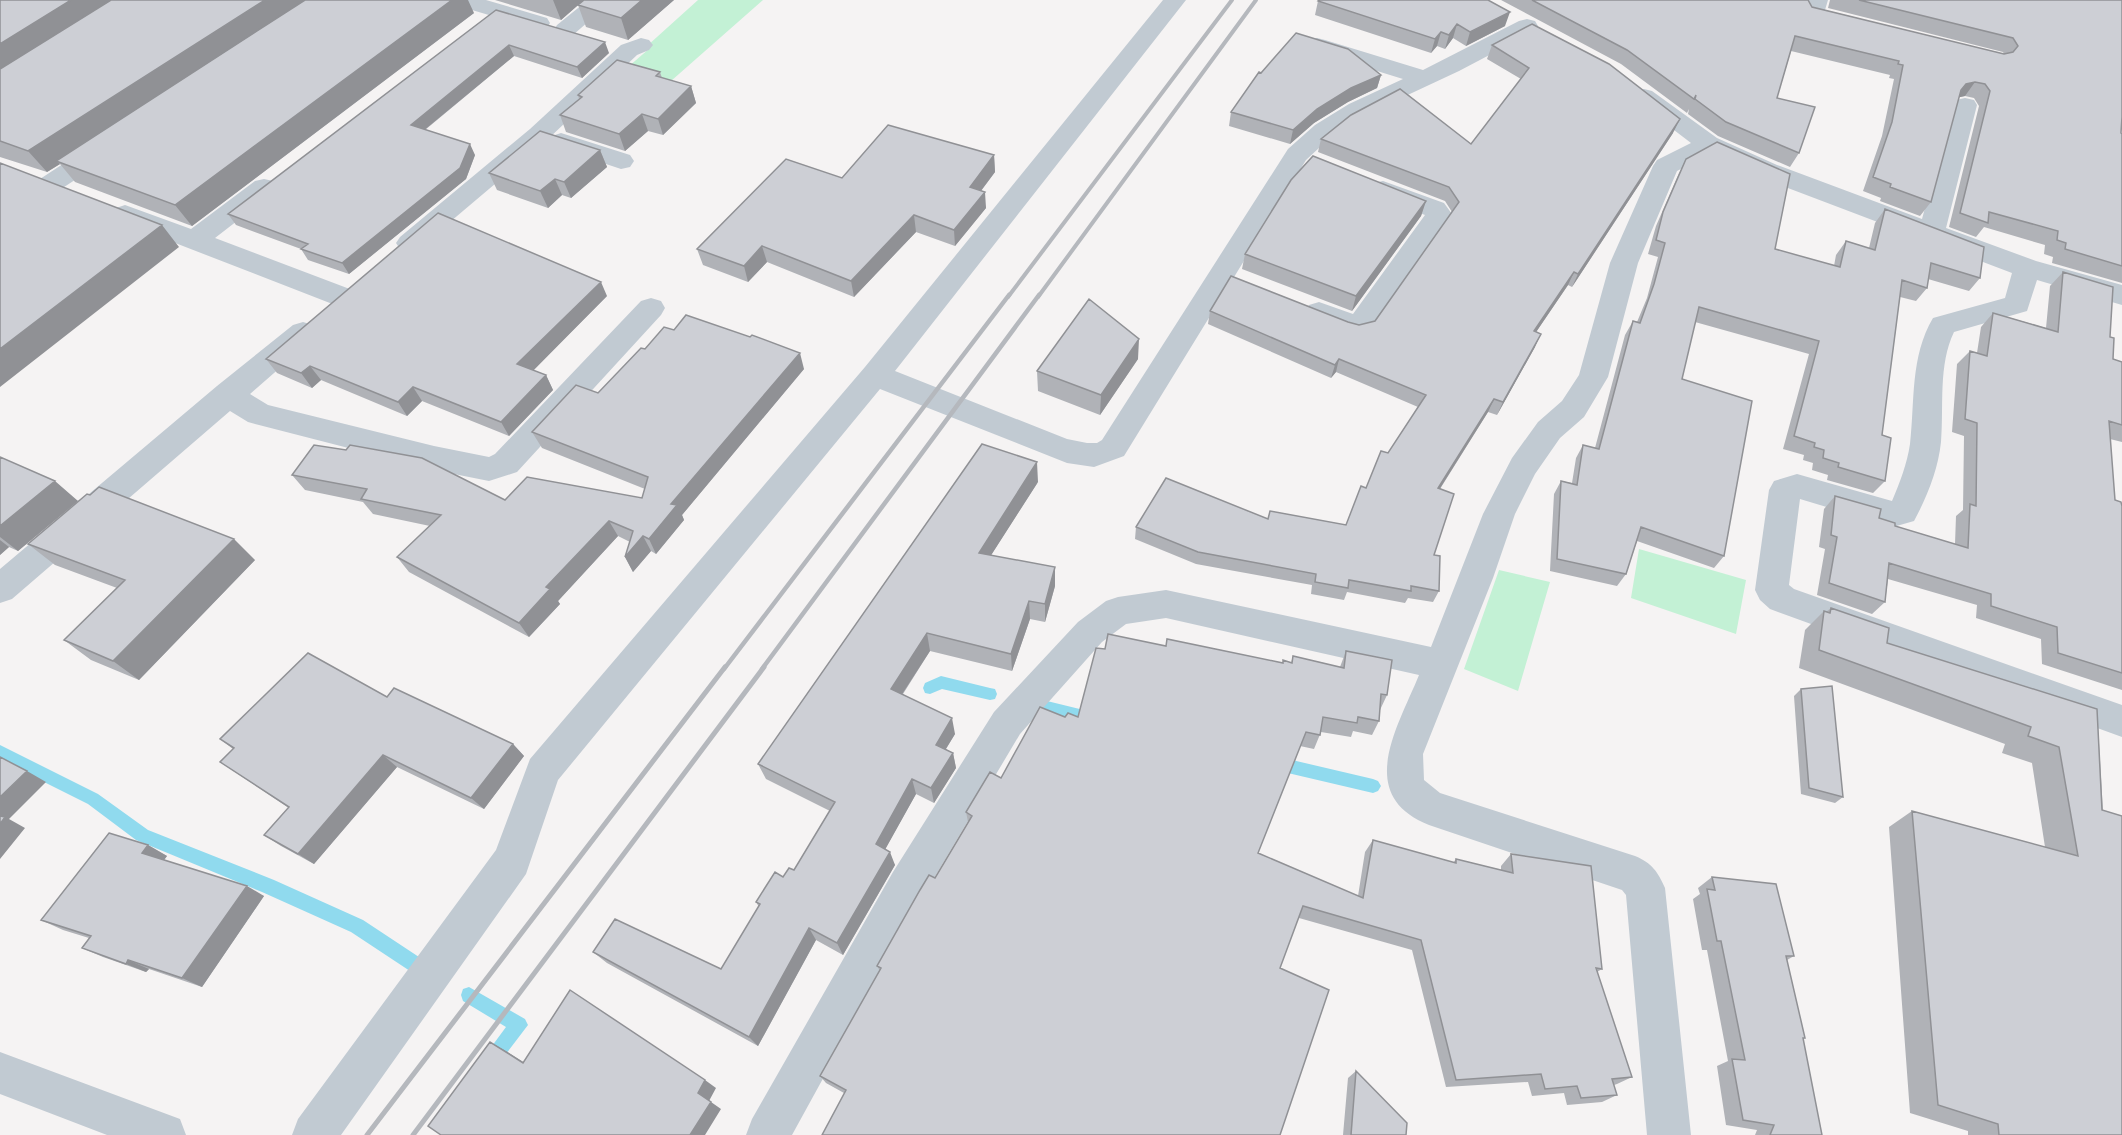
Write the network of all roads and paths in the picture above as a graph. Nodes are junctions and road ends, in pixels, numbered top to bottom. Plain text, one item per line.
1 (464, 0) edge
2 (602, 0) edge
3 (1175, 0) edge
4 (1816, 0) edge
5 (1500, 11) edge
6 (1869, 28) edge
7 (1299, 39) edge
8 (606, 41) junction
9 (1424, 78) junction
10 (1629, 84) edge
11 (1965, 105) edge
12 (127, 134) edge
13 (539, 134) junction
14 (1708, 144) junction
15 (621, 161) dead end
16 (279, 176) edge
17 (1361, 180) edge
18 (50, 186) edge
19 (105, 207) edge
20 (1932, 232) junction
21 (194, 241) junction
22 (389, 261) edge
23 (2027, 268) junction
24 (2122, 295) edge
25 (1300, 304) edge
26 (651, 308) dead end
27 (875, 375) junction
28 (227, 394) junction
29 (0, 589) edge
30 (1440, 664) junction
31 (2122, 720) edge
32 (0, 1073) edge
33 (164, 1135) edge
34 (314, 1135) edge
35 (768, 1135) edge
36 (1669, 1135) edge

1 - 8 street
2 - 8 street
3 - 27 street
4 - 6 street
5 - 9 street
7 - 9 street
8 - 13 street
9 - 27 street
10 - 14 street
11 - 20 street
12 - 18 street
13 - 15 street
13 - 22 street
14 - 20 street
14 - 30 street
16 - 21 street
17 - 25 street
19 - 21 street
20 - 23 street
21 - 28 street
23 - 24 street
23 - 31 street
26 - 28 street
27 - 34 street
28 - 29 street
30 - 35 street
30 - 36 street
32 - 33 street

